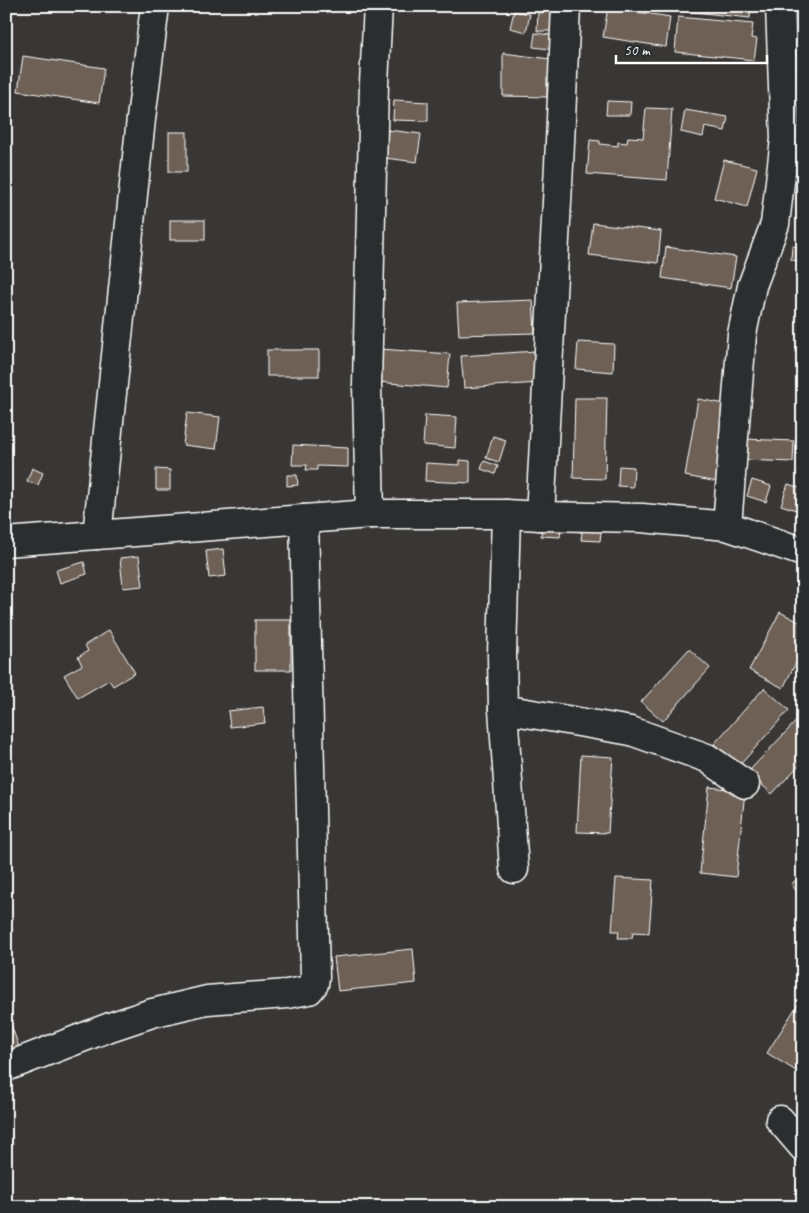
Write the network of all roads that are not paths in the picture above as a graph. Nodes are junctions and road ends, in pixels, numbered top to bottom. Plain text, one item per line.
1 (155, 6) edge
2 (378, 6) edge
3 (566, 6) edge
4 (780, 6) edge
5 (370, 514) junction
6 (506, 514) junction
7 (540, 516) junction
8 (304, 519) junction
9 (727, 526) junction
10 (97, 535) junction
11 (6, 542) edge
12 (803, 552) edge
13 (503, 709) junction
14 (745, 784) dead end
15 (514, 869) dead end
16 (6, 1067) edge
17 (780, 1120) dead end
18 (803, 1147) edge

1 - 10 street
2 - 5 street
3 - 7 street
4 - 9 street
5 - 6 street
5 - 8 street
6 - 7 street
6 - 13 street
7 - 9 street
8 - 10 street
8 - 16 street
9 - 12 street
10 - 11 street
13 - 14 street
13 - 15 street
17 - 18 street

